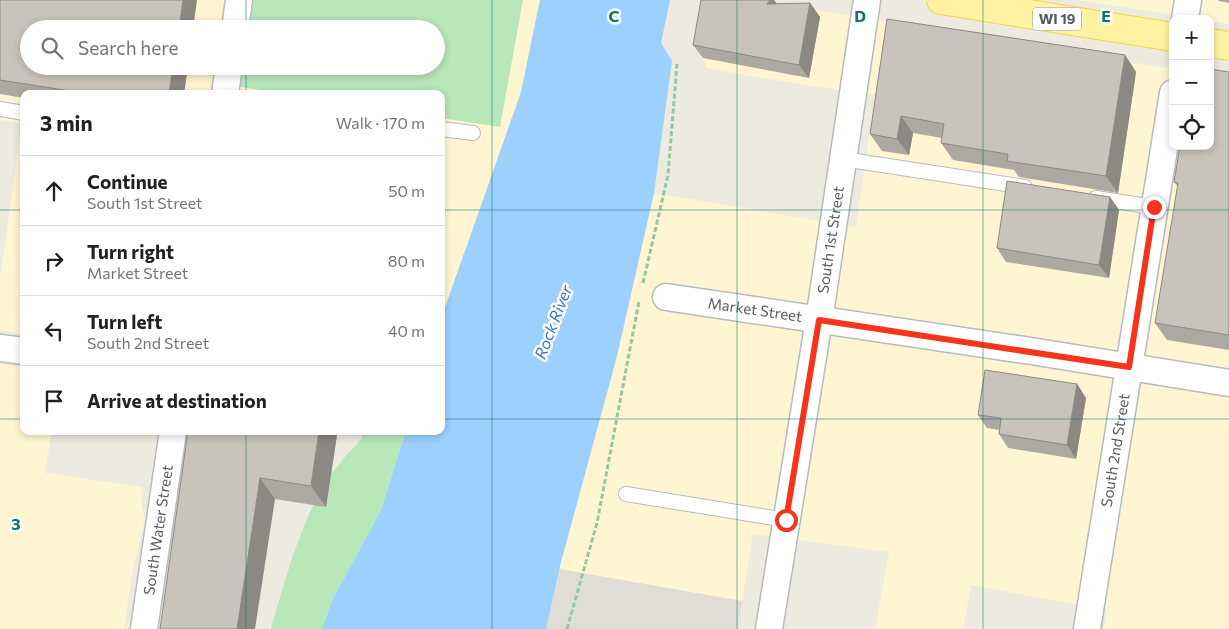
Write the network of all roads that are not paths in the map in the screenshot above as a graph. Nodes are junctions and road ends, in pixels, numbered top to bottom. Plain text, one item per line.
1 (240, 0) edge
2 (867, 0) edge
3 (941, 0) edge
4 (1188, 0) edge
5 (1186, 15) edge
6 (237, 20) edge
7 (1169, 36) edge
8 (1214, 44) edge
9 (1229, 46) edge
10 (228, 75) edge
11 (226, 90) edge
12 (1171, 105) edge
13 (0, 109) edge
14 (20, 112) edge
15 (445, 129) edge
16 (474, 133) dead end
17 (843, 159) junction
18 (1038, 189) edge
19 (1086, 197) edge
20 (1154, 207) junction
21 (666, 297) dead end
22 (819, 320) junction
23 (0, 348) edge
24 (20, 350) edge
25 (1129, 367) junction
26 (1229, 383) edge
27 (172, 435) edge
28 (626, 494) dead end
29 (786, 520) junction
30 (144, 629) edge
31 (769, 629) edge
32 (1087, 629) edge

1 - 6 street
2 - 17 street, South 1st Street
3 - 7 main road, WI 19
4 - 5 street
8 - 9 main road
10 - 11 street
12 - 20 street, South 2nd Street
13 - 14 lane
15 - 16 lane
17 - 18 lane
17 - 22 street, South 1st Street
19 - 20 lane
20 - 25 street, South 2nd Street
21 - 22 street, Market Street
22 - 25 street, Market Street
22 - 29 street, South 1st Street
23 - 24 street
25 - 26 street, Market Street
25 - 32 street, South 2nd Street
27 - 30 street, South Water Street
28 - 29 lane
29 - 31 street, South 1st Street

